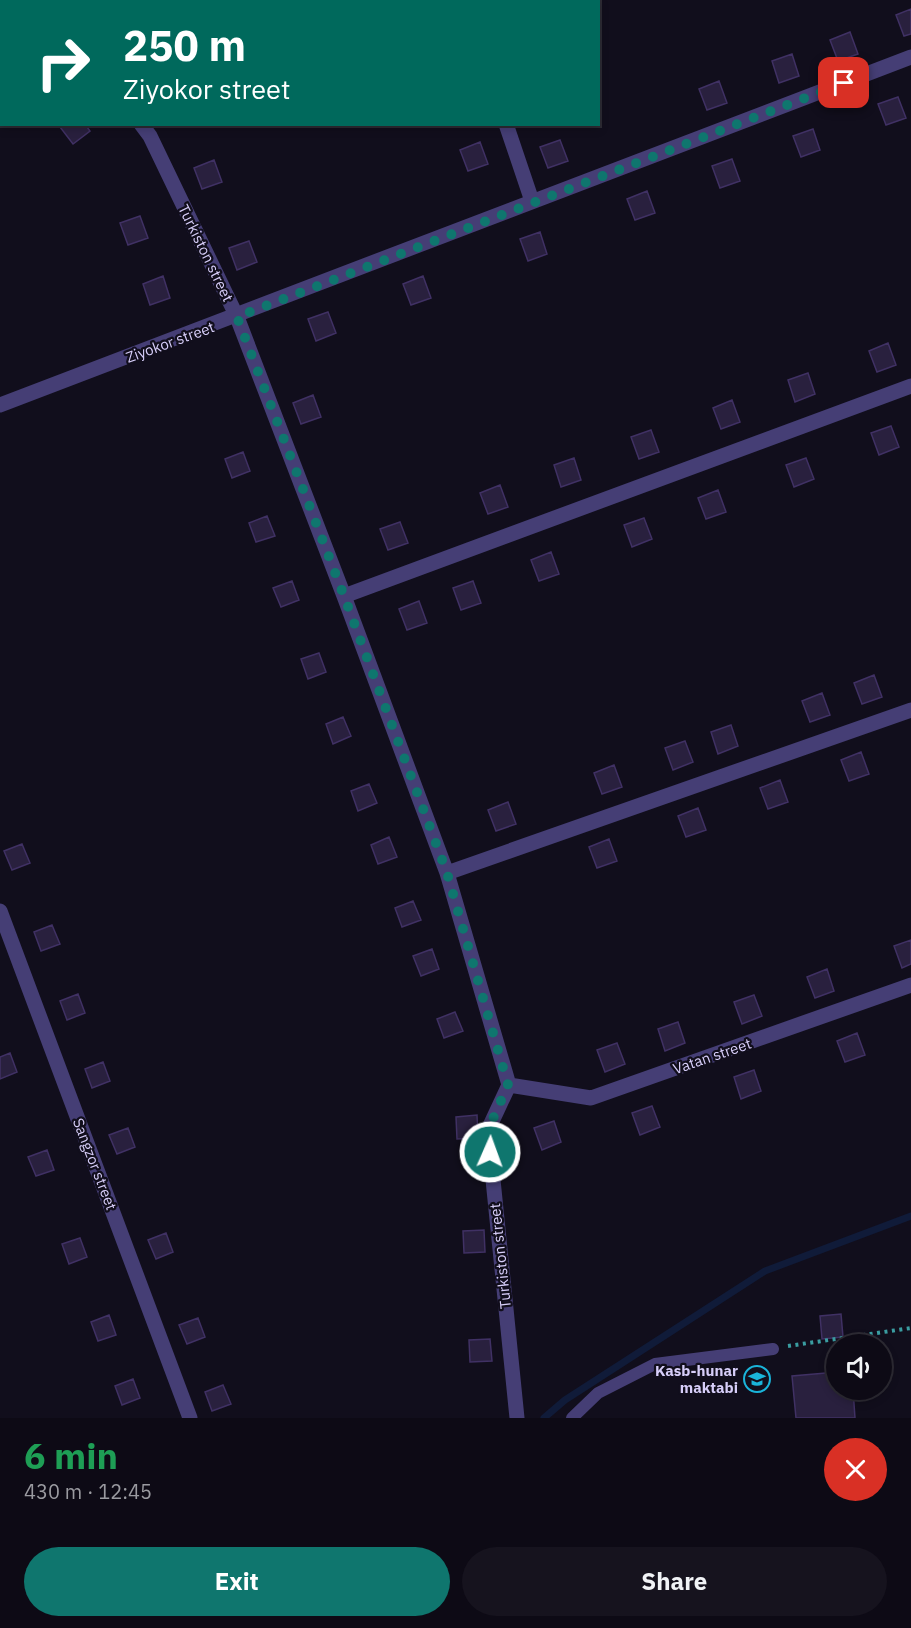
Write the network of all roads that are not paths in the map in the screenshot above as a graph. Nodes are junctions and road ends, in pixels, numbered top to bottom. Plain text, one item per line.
1 (911, 57) edge
2 (142, 126) edge
3 (507, 126) edge
4 (532, 201) junction
5 (237, 317) junction
6 (911, 386) edge
7 (0, 405) edge
8 (344, 596) junction
9 (911, 710) edge
10 (447, 873) junction
11 (0, 911) edge
12 (911, 985) edge
13 (508, 1085) junction
14 (773, 1349) road end
15 (190, 1418) edge
16 (517, 1418) edge
17 (572, 1418) edge

1 - 4 street, Ziyokor street
2 - 5 street, Turkiston street
3 - 4 street
4 - 5 street, Ziyokor street
5 - 7 street, Ziyokor street
5 - 8 street, Turkiston street
6 - 8 street
8 - 10 street, Turkiston street
9 - 10 street
10 - 13 street, Turkiston street
11 - 15 street, Sangzor street
12 - 13 street, Vatan street
13 - 16 street, Turkiston street
14 - 17 lane

